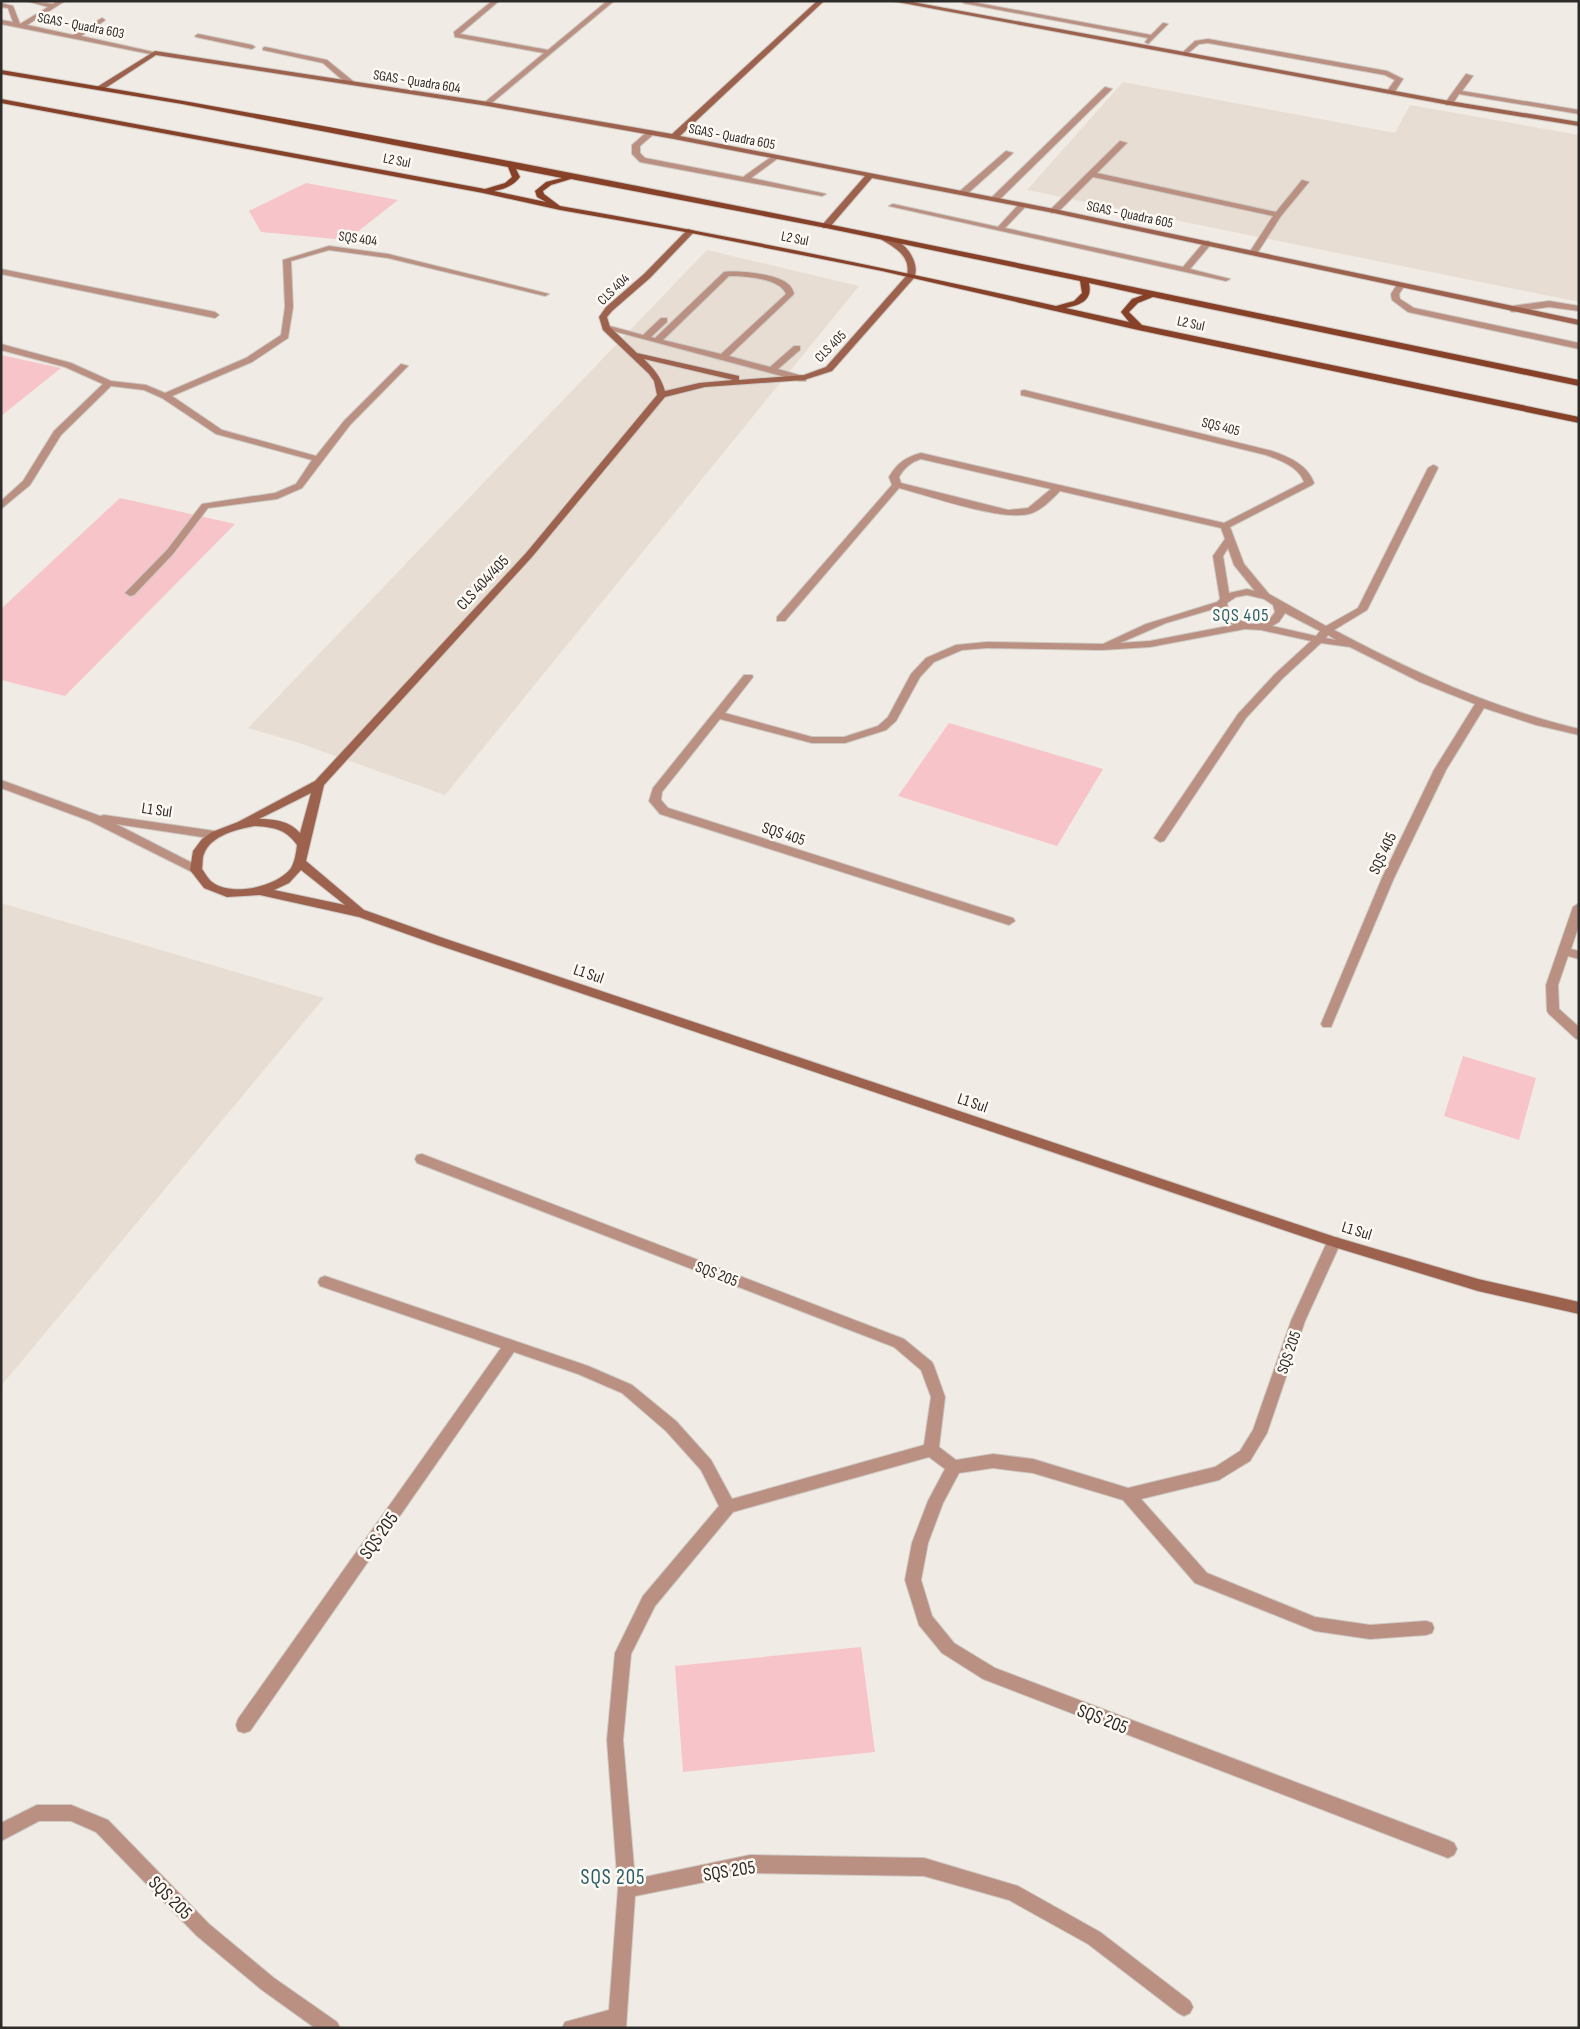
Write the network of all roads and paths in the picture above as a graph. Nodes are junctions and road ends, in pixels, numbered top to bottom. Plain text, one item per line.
1 (30, 1) edge
2 (62, 1) edge
3 (496, 1) edge
4 (611, 1) edge
5 (821, 1) edge
6 (895, 1) edge
7 (966, 3) dead end
8 (923, 4) edge
9 (1, 5) edge
10 (54, 6) junction
11 (102, 20) dead end
12 (1, 22) edge
13 (1165, 24) dead end
14 (19, 25) junction
15 (198, 36) dead end
16 (74, 37) junction
17 (1153, 37) junction
18 (252, 47) dead end
19 (1144, 47) junction
20 (265, 50) dead end
21 (549, 52) junction
22 (155, 53) junction
23 (1184, 54) junction
24 (1, 72) edge
25 (1469, 76) dead end
26 (350, 82) junction
27 (101, 87) junction
28 (1108, 88) dead end
29 (1391, 92) junction
30 (1457, 92) junction
31 (1, 101) edge
32 (1449, 103) junction
33 (488, 104) junction
34 (1579, 112) edge
35 (1579, 124) edge
36 (651, 133) junction
37 (674, 137) junction
38 (1123, 143) dead end
39 (1009, 153) dead end
40 (774, 157) junction
41 (511, 166) junction
42 (1091, 174) junction
43 (869, 176) junction
44 (577, 178) junction
45 (744, 180) junction
46 (1305, 182) dead end
47 (483, 190) junction
48 (822, 194) dead end
49 (964, 194) junction
50 (995, 199) junction
51 (1023, 205) junction
52 (893, 206) dead end
53 (560, 208) junction
54 (1054, 211) junction
55 (1278, 215) junction
56 (826, 226) junction
57 (1000, 229) junction
58 (691, 230) junction
59 (885, 238) junction
60 (1208, 243) junction
61 (1253, 253) junction
62 (1184, 270) junction
63 (1, 271) edge
64 (911, 276) junction
65 (1226, 279) dead end
66 (1084, 280) junction
67 (1401, 285) junction
68 (544, 294) dead end
69 (1150, 295) junction
70 (1057, 308) junction
71 (1512, 309) junction
72 (1579, 309) edge
73 (215, 315) dead end
74 (664, 320) dead end
75 (1579, 323) edge
76 (1138, 326) junction
77 (606, 328) junction
78 (644, 338) junction
79 (658, 340) junction
80 (1579, 346) edge
81 (1, 347) edge
82 (797, 348) dead end
83 (631, 354) junction
84 (723, 357) junction
85 (404, 366) dead end
86 (773, 369) junction
87 (803, 379) junction
88 (749, 380) junction
89 (109, 383) junction
90 (1579, 383) edge
91 (1024, 393) dead end
92 (662, 395) junction
93 (165, 396) junction
94 (1579, 420) edge
95 (318, 459) junction
96 (1432, 468) dead end
97 (897, 485) junction
98 (1058, 487) junction
99 (1, 506) edge
100 (1225, 526) junction
101 (1229, 540) junction
102 (130, 593) dead end
103 (1265, 596) junction
104 (1223, 601) junction
105 (1278, 605) junction
106 (781, 619) dead end
107 (1245, 626) junction
108 (1263, 626) junction
109 (1327, 630) junction
110 (1318, 640) junction
111 (1102, 647) junction
112 (1354, 647) junction
113 (748, 677) dead end
114 (1482, 702) junction
115 (718, 715) junction
116 (1579, 732) edge
117 (1, 784) edge
118 (319, 784) junction
119 (94, 818) junction
120 (240, 824) junction
121 (215, 835) junction
122 (1160, 838) dead end
123 (303, 845) junction
124 (301, 863) junction
125 (196, 870) junction
126 (260, 891) junction
127 (1579, 907) edge
128 (361, 913) junction
129 (1010, 921) dead end
130 (1564, 951) junction
131 (1579, 955) edge
132 (1327, 1024) dead end
133 (1579, 1035) edge
134 (422, 1158) dead end
135 (1334, 1242) junction
136 (325, 1282) dead end
137 (1579, 1308) edge
138 (511, 1345) junction
139 (931, 1450) junction
140 (954, 1467) junction
141 (1128, 1495) junction
142 (728, 1507) junction
143 (1426, 1628) dead end
144 (244, 1725) dead end
145 (1, 1833) edge
146 (1448, 1849) dead end
147 (627, 1889) junction
148 (1184, 2007) dead end
149 (617, 2022) edge
150 (330, 2028) edge
151 (571, 2028) edge

1 - 10 street
2 - 10 street
3 - 21 street
4 - 21 street
5 - 37 street
6 - 8 street
7 - 17 street
8 - 19 street
9 - 14 street
10 - 14 street
11 - 16 street
12 - 14 street, SGAS - Quadra 603
13 - 17 street
14 - 16 street, SGAS - Quadra 603
15 - 18 street
16 - 22 street, SGAS - Quadra 603
17 - 19 street
19 - 23 street
20 - 26 street
21 - 33 street
22 - 26 street, SGAS - Quadra 604
22 - 27 street
23 - 29 street
23 - 29 street
24 - 27 main road, L2 Sul
25 - 30 street
26 - 33 street, SGAS - Quadra 604
27 - 41 main road, L2 Sul
28 - 50 street
29 - 32 street
30 - 32 street
30 - 34 street
31 - 47 main road, L2 Sul
32 - 35 street
33 - 36 street, SGAS - Quadra 604
36 - 37 street, SGAS - Quadra 604
36 - 45 street
37 - 40 street, SGAS - Quadra 605
38 - 42 street
39 - 49 street
40 - 43 street, SGAS - Quadra 605
40 - 45 street
41 - 44 main road, L2 Sul
41 - 47 main road
42 - 54 street
42 - 55 street
43 - 49 street, SGAS - Quadra 605
43 - 56 street
44 - 53 main road
44 - 56 main road, L2 Sul
45 - 48 street
46 - 55 street
47 - 53 main road, L2 Sul
49 - 50 street, SGAS - Quadra 605
50 - 51 street, SGAS - Quadra 605
51 - 54 street, SGAS - Quadra 605
51 - 57 street
52 - 57 street
53 - 58 main road, L2 Sul
54 - 60 street, SGAS - Quadra 605
55 - 61 street
56 - 59 main road, L2 Sul
57 - 62 street
58 - 64 main road, L2 Sul
58 - 77 street, CLS 404
59 - 64 street
59 - 66 main road, L2 Sul
60 - 61 street, SGAS - Quadra 605
60 - 62 street
61 - 67 street, SGAS - Quadra 605
62 - 65 street
63 - 73 street
64 - 70 main road, L2 Sul
64 - 87 street, CLS 405
66 - 69 main road, L2 Sul
66 - 70 main road
67 - 71 street, SGAS - Quadra 605
67 - 80 street
68 - 93 street, SQS 404
69 - 76 main road
69 - 90 main road, L2 Sul
70 - 76 main road, L2 Sul
71 - 72 street
71 - 75 street, SGAS - Quadra 605
74 - 78 street
76 - 94 main road, L2 Sul
77 - 78 street
77 - 83 street, CLS 404
78 - 79 street
79 - 84 street
79 - 84 street
81 - 89 street
82 - 86 street
83 - 88 street
83 - 92 street, CLS 404
84 - 86 street
85 - 95 street
86 - 87 street
87 - 88 street, CLS 405
88 - 92 street, CLS 405
89 - 93 street
89 - 99 street
91 - 100 street, SQS 405
92 - 118 street, CLS 404/405
93 - 95 street
95 - 102 street
96 - 109 street
97 - 98 street
97 - 98 street
97 - 106 street
98 - 100 street
100 - 101 street
101 - 103 street
101 - 104 street
103 - 104 street
103 - 105 street
104 - 107 street
104 - 111 street
105 - 108 street
105 - 109 street
107 - 108 street
107 - 111 street
108 - 110 street
109 - 110 street
109 - 112 street
110 - 112 street
110 - 122 street
111 - 115 street
112 - 114 street
113 - 115 street, SQS 405
114 - 116 street
114 - 132 street, SQS 405
115 - 129 street, SQS 405
117 - 119 street, L1 Sul
118 - 120 street, CLS 404/405
118 - 123 street, CLS 404/405
119 - 121 street, L1 Sul
119 - 125 street, L1 Sul
120 - 121 street
120 - 123 street
121 - 125 street
123 - 124 street
124 - 126 street
124 - 128 street, L1 Sul
125 - 126 street
126 - 128 street, L1 Sul
127 - 130 street
128 - 135 street, L1 Sul
130 - 131 street
130 - 133 street
134 - 139 street, SQS 205
135 - 137 street, L1 Sul
135 - 141 street, SQS 205
136 - 138 street
138 - 142 street
138 - 144 street, SQS 205
139 - 140 street
139 - 142 street
140 - 141 street
140 - 146 street, SQS 205
141 - 143 street
142 - 147 street
145 - 150 street, SQS 205
147 - 148 street, SQS 205
147 - 149 street
149 - 151 street

